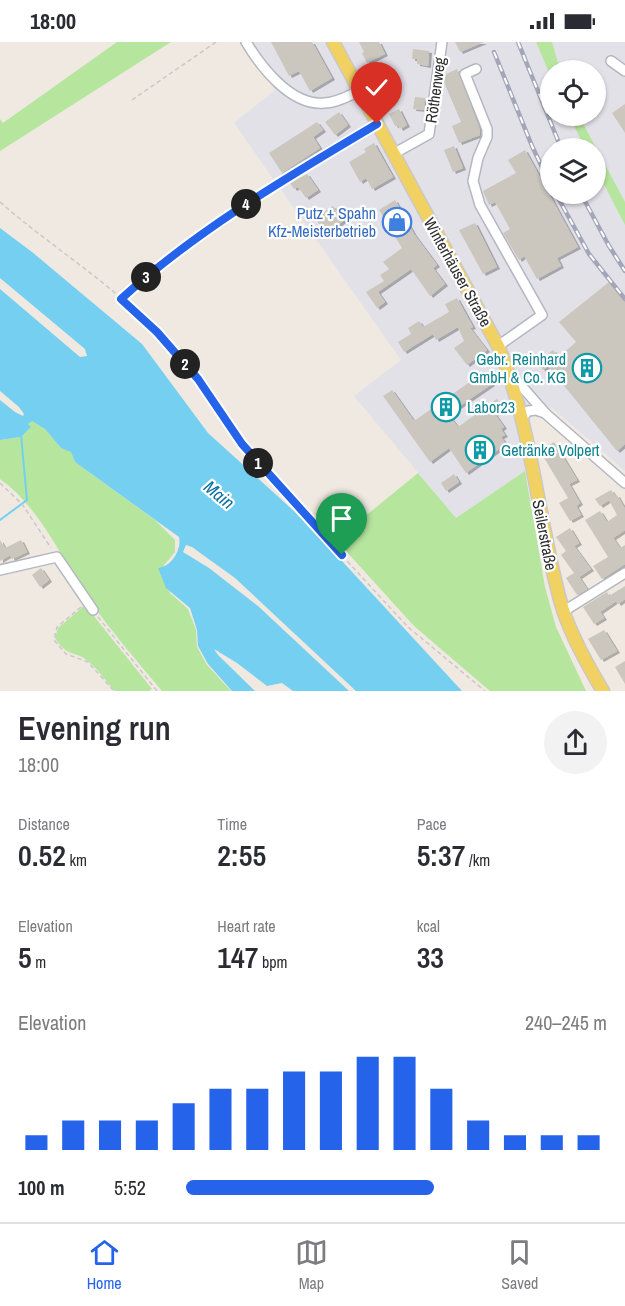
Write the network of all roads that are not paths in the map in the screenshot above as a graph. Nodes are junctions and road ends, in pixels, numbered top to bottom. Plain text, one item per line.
1 (246, 42) edge
2 (333, 42) edge
3 (442, 42) edge
4 (611, 62) dead end
5 (476, 69) dead end
6 (625, 71) edge
7 (359, 92) junction
8 (377, 124) junction
9 (393, 154) junction
10 (286, 178) road end
11 (498, 346) junction
12 (509, 371) junction
13 (546, 414) junction
14 (522, 418) junction
15 (625, 483) edge
16 (0, 570) edge
17 (625, 573) edge
18 (90, 606) road end
19 (564, 611) junction
20 (603, 691) edge

1 - 7 street
2 - 7 main road, Winterhäuser Straße
3 - 9 street, Röthenweg
4 - 6 street
5 - 11 street
7 - 8 main road, Winterhäuser Straße
8 - 9 main road, Winterhäuser Straße
8 - 10 street
9 - 11 main road, Winterhäuser Straße
11 - 12 main road, Winterhäuser Straße
12 - 13 street, Winterhäuser Straße
12 - 14 main road, Seilerstraße
13 - 14 street
13 - 15 street, Winterhäuser Straße
14 - 19 main road, Seilerstraße
16 - 18 street
17 - 19 street
19 - 20 main road, Seilerstraße

